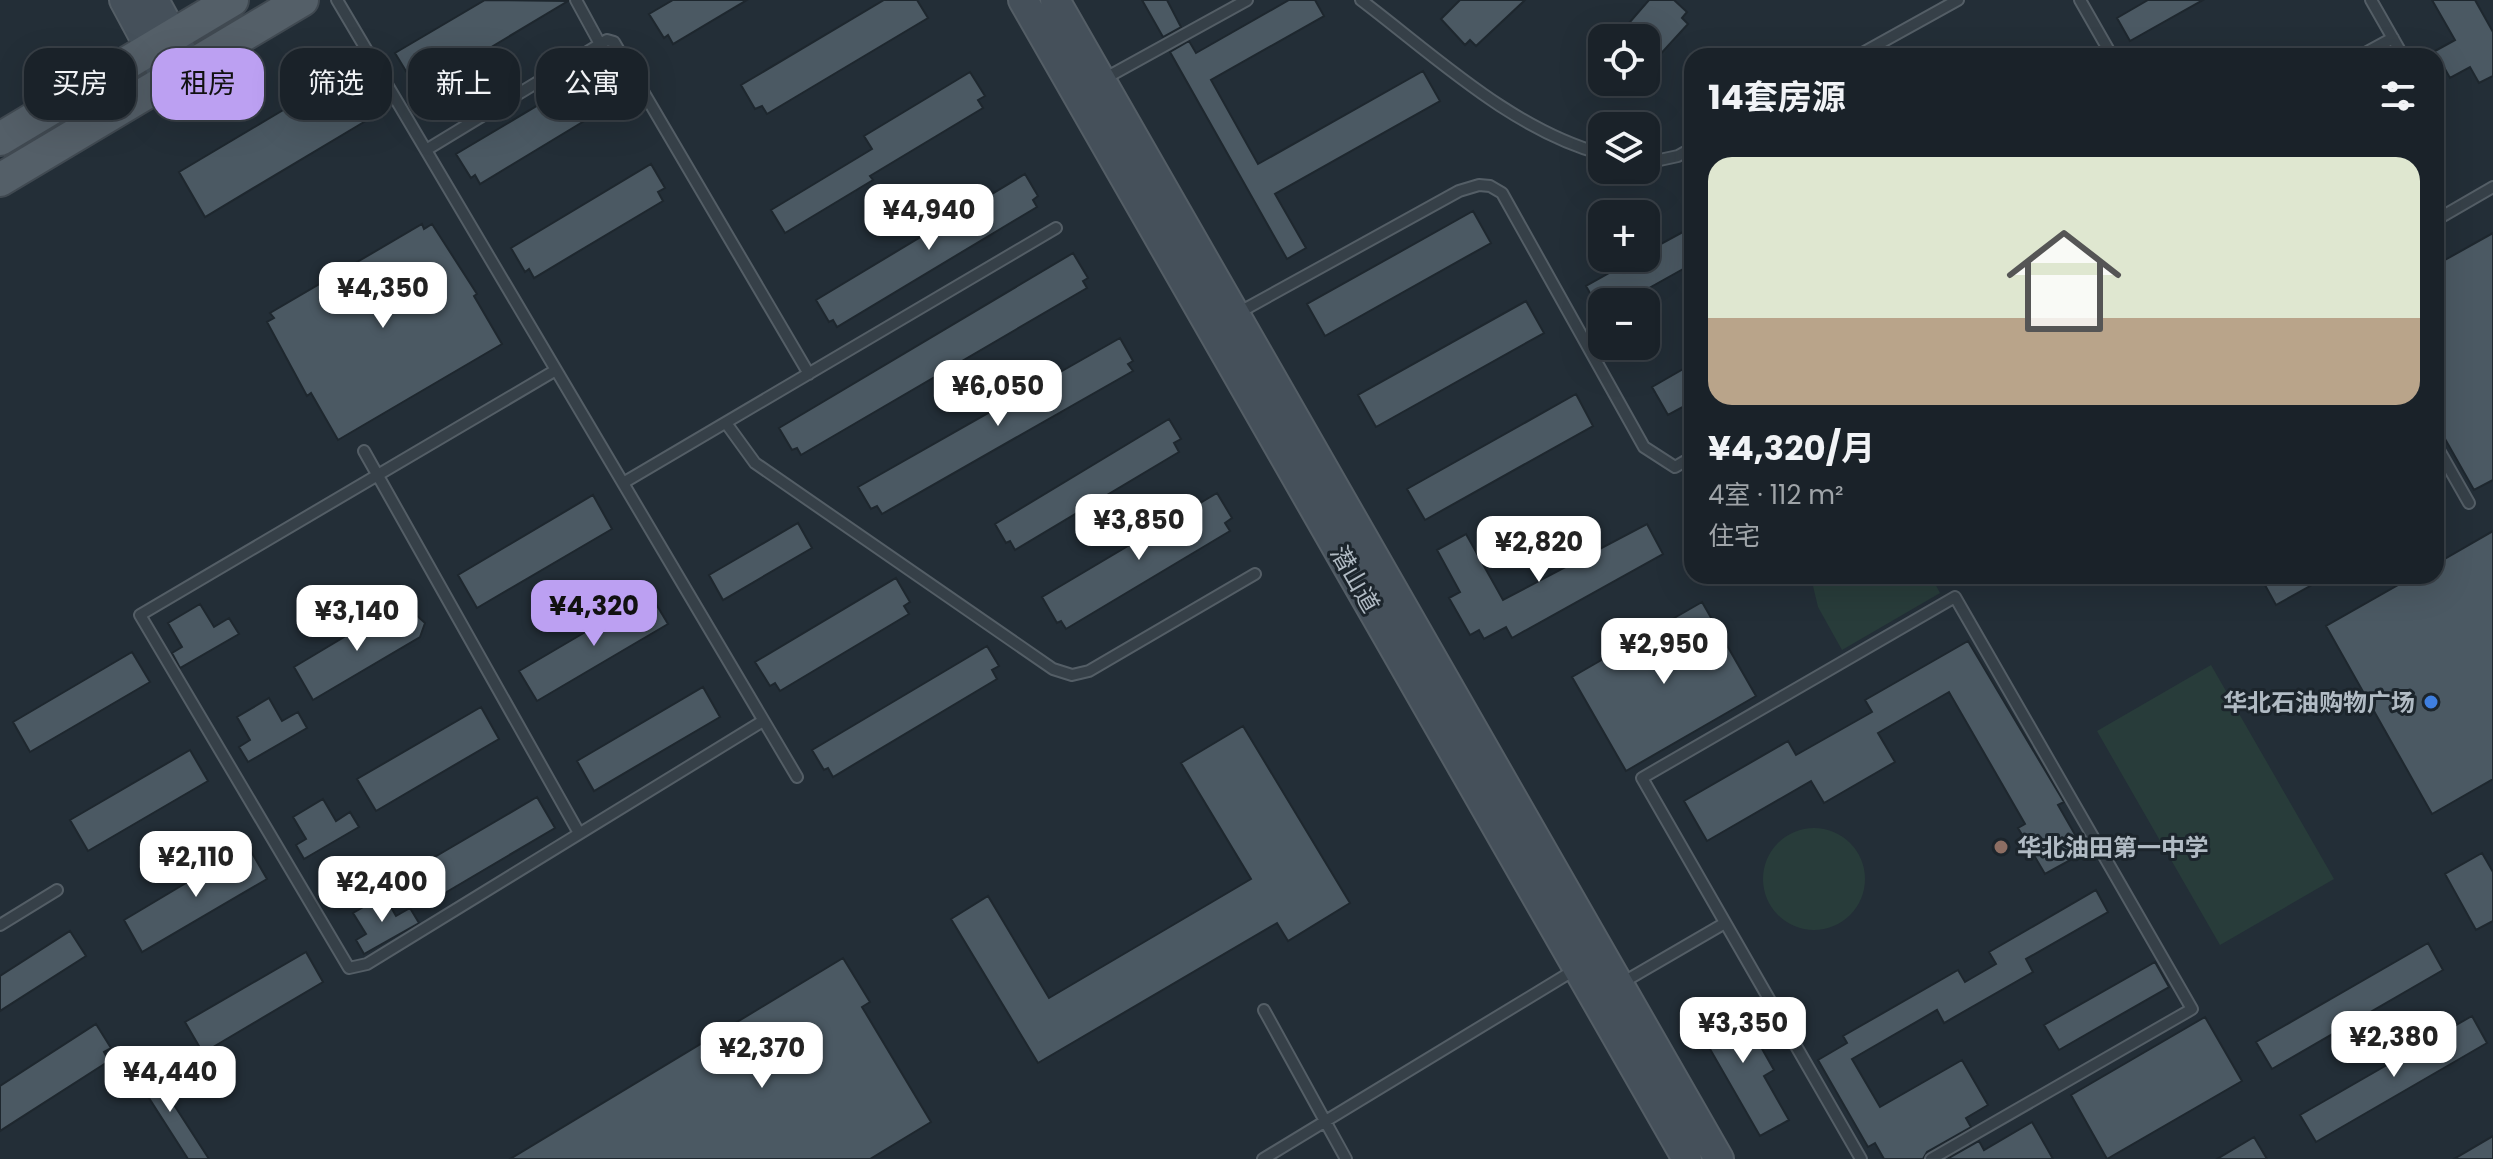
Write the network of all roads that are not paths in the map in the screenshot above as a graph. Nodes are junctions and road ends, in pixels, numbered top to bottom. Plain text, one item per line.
1 (124, 0) edge
2 (154, 0) edge
3 (232, 0) edge
4 (302, 0) edge
5 (337, 0) edge
6 (576, 0) edge
7 (1023, 0) edge
8 (1055, 0) edge
9 (1247, 0) edge
10 (1361, 0) edge
11 (1958, 0) edge
12 (2080, 0) edge
13 (2371, 0) edge
14 (2393, 38) junction
15 (161, 42) junction
16 (600, 44) junction
17 (164, 48) edge
18 (220, 48) edge
19 (1871, 48) edge
20 (2107, 48) edge
21 (2375, 48) edge
22 (2399, 48) edge
23 (1101, 81) junction
24 (152, 89) edge
25 (0, 139) edge
26 (426, 150) junction
27 (1588, 150) edge
28 (1684, 153) edge
29 (1660, 160) edge
30 (0, 180) edge
31 (2493, 187) edge
32 (2444, 215) edge
33 (1056, 228) dead end
34 (1235, 315) junction
35 (556, 370) junction
36 (809, 374) junction
37 (726, 423) junction
38 (364, 451) dead end
39 (2444, 459) edge
40 (1684, 462) edge
41 (377, 475) junction
42 (623, 483) junction
43 (2469, 503) dead end
44 (1255, 574) dead end
45 (763, 721) junction
46 (797, 777) dead end
47 (579, 833) junction
48 (57, 890) dead end
49 (1725, 923) junction
50 (0, 925) edge
51 (1578, 968) junction
52 (1619, 984) junction
53 (1264, 1010) dead end
54 (1325, 1121) junction
55 (1263, 1159) edge
56 (1346, 1159) edge
57 (1687, 1159) edge
58 (1719, 1159) edge
59 (1861, 1159) edge
60 (1931, 1159) edge

1 - 15 main road
2 - 15 main road
3 - 15 main road
4 - 18 main road
5 - 26 lane
6 - 16 lane
7 - 51 main road, 潜山道
8 - 23 main road, 潜山道
9 - 23 lane
10 - 27 lane
11 - 19 lane
12 - 20 lane
13 - 14 lane
14 - 21 lane
14 - 22 lane
15 - 17 main road
15 - 25 main road
16 - 26 lane
16 - 36 lane
23 - 34 main road, 潜山道
24 - 30 main road
26 - 35 lane
28 - 29 lane
31 - 32 lane
33 - 36 lane
34 - 40 lane
34 - 52 main road, 潜山道
35 - 41 lane
35 - 42 lane
36 - 37 lane
37 - 42 lane
37 - 44 lane
38 - 41 lane
39 - 43 lane
41 - 47 lane
41 - 47 lane
42 - 45 lane
45 - 46 lane
45 - 47 lane
48 - 50 lane
49 - 52 lane
49 - 59 lane
49 - 60 lane
51 - 54 lane
51 - 57 main road, 潜山道
52 - 58 main road, 潜山道
53 - 54 lane
54 - 55 lane
54 - 56 lane

